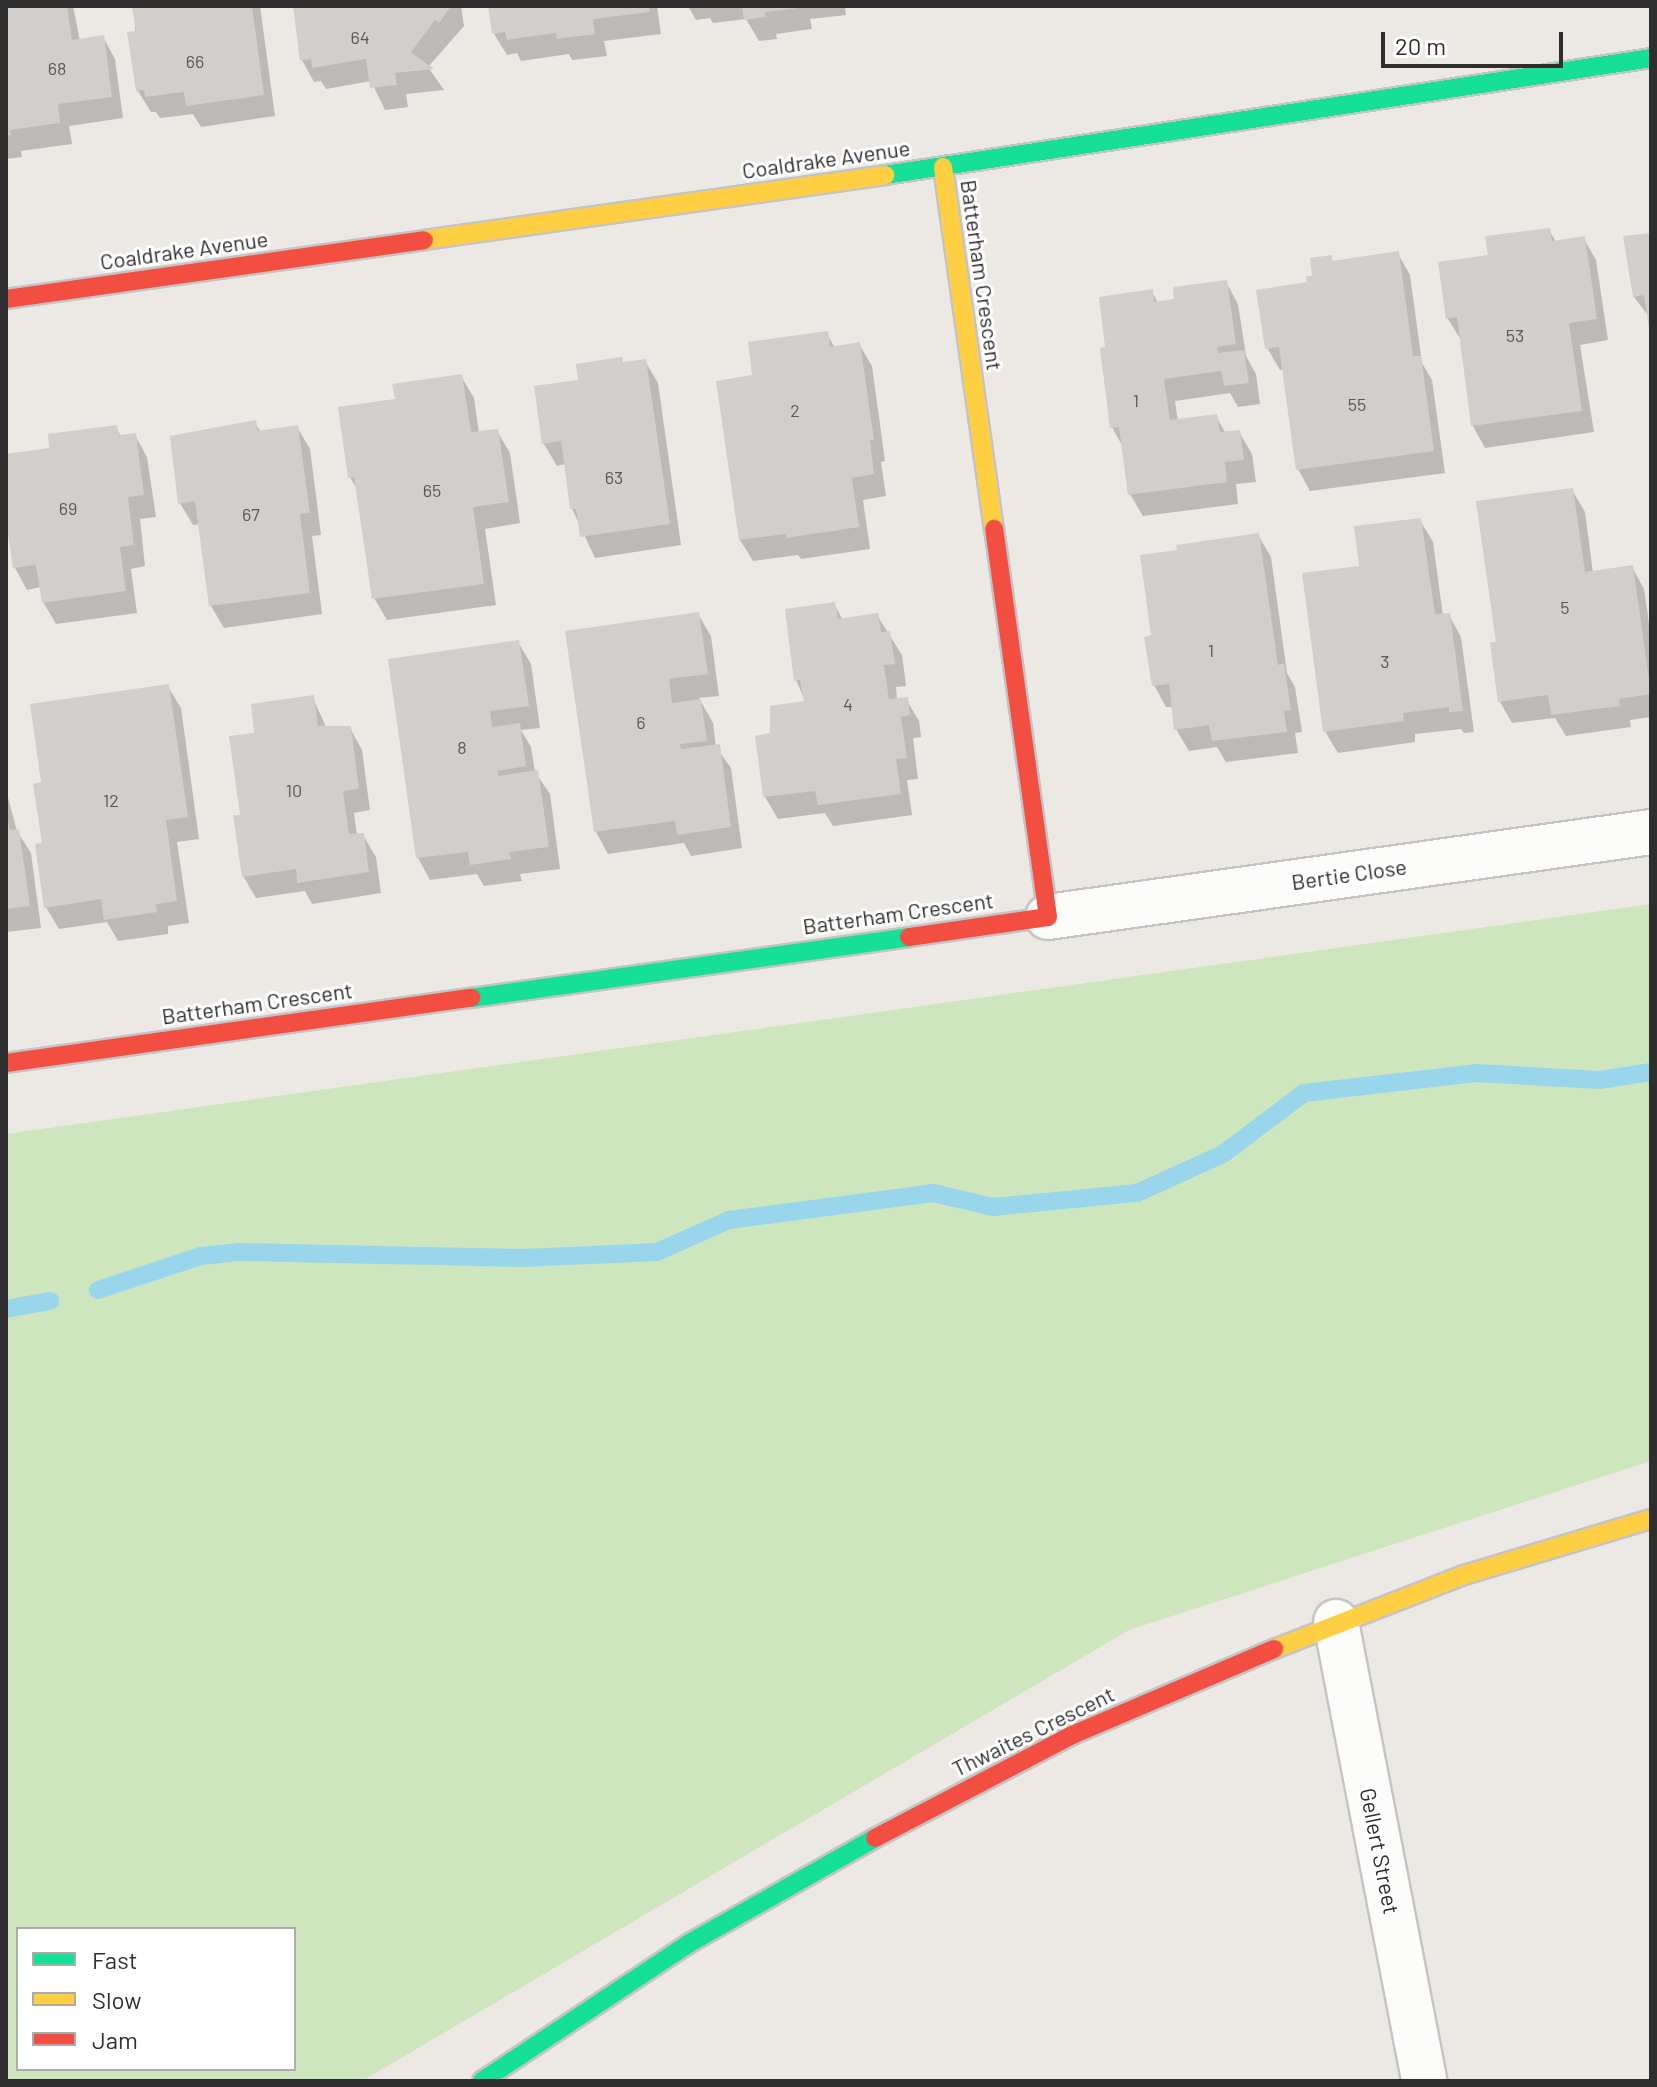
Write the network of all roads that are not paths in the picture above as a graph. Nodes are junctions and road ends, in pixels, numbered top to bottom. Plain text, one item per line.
1 (1651, 58) edge
2 (943, 167) junction
3 (6, 299) edge
4 (1651, 832) edge
5 (1048, 917) junction
6 (6, 1063) edge
7 (1651, 1519) edge
8 (1336, 1622) junction
9 (482, 2081) edge
10 (1424, 2081) edge

1 - 2 street, Coaldrake Avenue
2 - 3 street, Coaldrake Avenue
2 - 5 street, Batterham Crescent
4 - 5 street, Bertie Close
5 - 6 street, Batterham Crescent
7 - 8 street, Thwaites Crescent
8 - 9 street, Thwaites Crescent
8 - 10 street, Gellert Street

